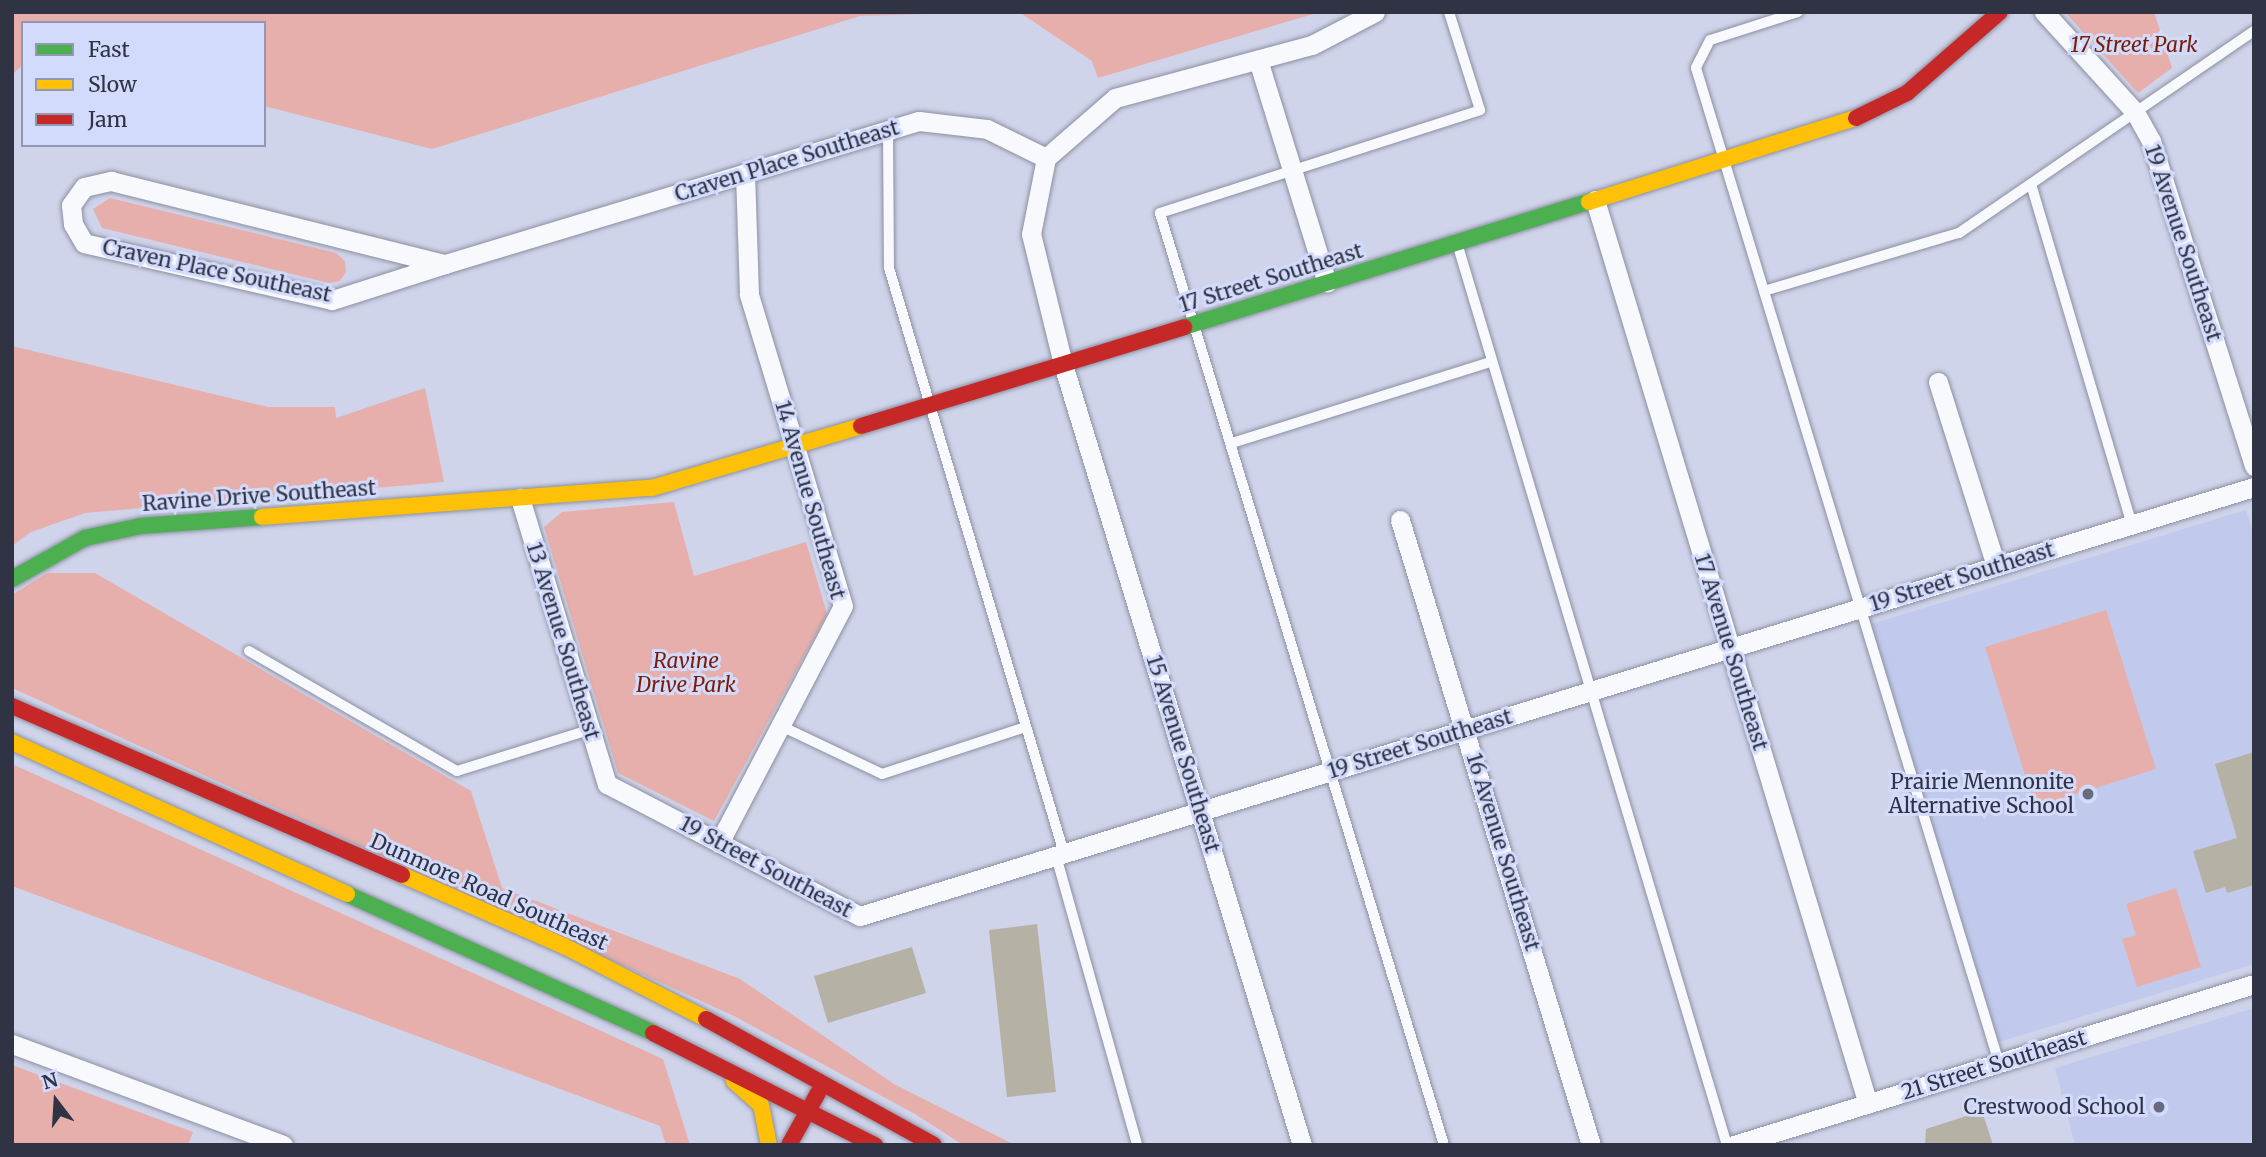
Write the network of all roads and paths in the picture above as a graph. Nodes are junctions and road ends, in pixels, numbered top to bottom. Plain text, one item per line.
1 (1375, 12) edge
2 (1449, 12) edge
3 (1798, 12) edge
4 (2000, 12) edge
5 (2044, 12) edge
6 (2254, 31) edge
7 (1258, 60) junction
8 (2135, 112) junction
9 (888, 129) junction
10 (1046, 158) junction
11 (1724, 160) junction
12 (1293, 171) junction
13 (745, 173) junction
14 (2031, 184) junction
15 (1595, 200) junction
16 (1457, 243) junction
17 (445, 264) junction
18 (1327, 283) junction
19 (1764, 292) junction
20 (1195, 324) junction
21 (1490, 362) junction
22 (1063, 364) junction
23 (1938, 382) dead end
24 (930, 405) junction
25 (1232, 443) junction
26 (794, 447) junction
27 (2254, 466) edge
28 (2254, 487) edge
29 (520, 498) junction
30 (1400, 520) dead end
31 (2132, 525) junction
32 (1996, 566) junction
33 (12, 579) edge
34 (1860, 608) junction
35 (1730, 648) junction
36 (249, 651) dead end
37 (1593, 690) junction
38 (12, 706) edge
39 (780, 726) junction
40 (1026, 727) junction
41 (1466, 729) junction
42 (589, 730) junction
43 (12, 742) edge
44 (1329, 772) junction
45 (607, 784) joint
46 (1200, 811) junction
47 (719, 843) junction
48 (1060, 854) junction
49 (2254, 984) edge
50 (12, 1044) edge
51 (702, 1055) junction
52 (1999, 1063) junction
53 (825, 1081) junction
54 (1868, 1104) junction
55 (809, 1109) junction
56 (283, 1145) edge
57 (769, 1145) edge
58 (789, 1145) edge
59 (875, 1145) edge
60 (934, 1145) edge
61 (1137, 1145) edge
62 (1302, 1145) edge
63 (1444, 1145) edge
64 (1591, 1145) edge
65 (1727, 1145) edge
66 (1734, 1145) edge

1 - 7 street
2 - 12 lane
3 - 11 lane
4 - 11 main road, 17 Street Southeast
5 - 8 street, 19 Avenue Southeast
6 - 8 lane
7 - 10 street
7 - 12 street
8 - 14 lane
8 - 27 street, 19 Avenue Southeast
9 - 10 street, Craven Place Southeast
9 - 13 street, Craven Place Southeast
9 - 24 lane
10 - 22 street, 15 Avenue Southeast
11 - 15 main road, 17 Street Southeast
11 - 19 lane
12 - 18 street
12 - 20 lane
13 - 17 street, Craven Place Southeast
13 - 26 street, 14 Avenue Southeast
14 - 19 lane
14 - 31 lane
15 - 16 main road, 17 Street Southeast
15 - 35 street, 17 Avenue Southeast
16 - 18 main road, 17 Street Southeast
16 - 21 lane
17 - 17 street, Craven Place Southeast
18 - 20 main road, 17 Street Southeast
19 - 34 lane
20 - 22 main road, 17 Street Southeast
20 - 25 lane
21 - 25 lane
21 - 37 lane
22 - 24 main road, 17 Street Southeast
22 - 46 street, 15 Avenue Southeast
23 - 32 street
24 - 26 main road, 17 Street Southeast
24 - 40 lane
25 - 44 lane
26 - 29 main road, 17 Street Southeast
26 - 39 street, 14 Avenue Southeast
28 - 31 street, 19 Street Southeast
29 - 33 main road, Ravine Drive Southeast
29 - 42 street, 13 Avenue Southeast
30 - 41 street, 16 Avenue Southeast
31 - 32 street, 19 Street Southeast
32 - 34 street, 19 Street Southeast
34 - 35 street, 19 Street Southeast
34 - 52 lane
35 - 37 street, 19 Street Southeast
35 - 54 street, 17 Avenue Southeast
36 - 42 lane
37 - 41 street, 19 Street Southeast
37 - 65 lane
38 - 53 main road, Dunmore Road Southeast
39 - 40 lane
39 - 47 street, 14 Avenue Southeast
40 - 48 lane
41 - 44 street, 19 Street Southeast
41 - 64 street, 16 Avenue Southeast
42 - 45 street, 13 Avenue Southeast
43 - 51 main road
44 - 46 street, 19 Street Southeast
44 - 63 lane
45 - 47 street, 19 Street Southeast
46 - 48 street, 19 Street Southeast
46 - 62 street, 15 Avenue Southeast
47 - 48 street, 19 Street Southeast
48 - 61 lane
49 - 52 street, 21 Street Southeast
50 - 56 street
51 - 55 main road
51 - 57 main road
52 - 54 street, 21 Street Southeast
53 - 55 main road
53 - 60 main road, Dunmore Road Southeast
54 - 66 street, 21 Street Southeast
55 - 58 main road
55 - 59 main road

